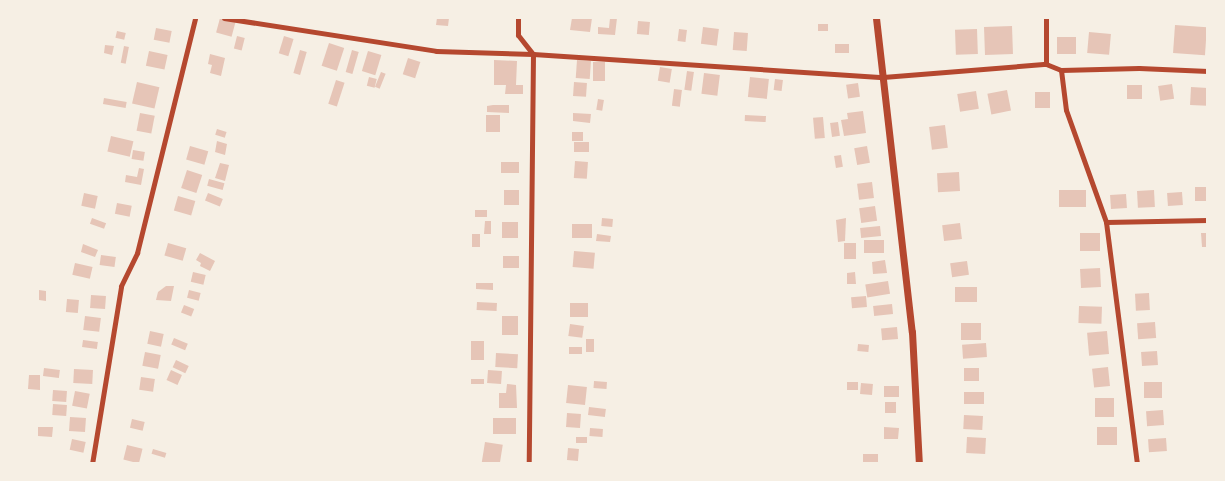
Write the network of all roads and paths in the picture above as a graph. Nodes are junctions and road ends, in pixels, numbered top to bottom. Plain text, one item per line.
1 (195, 18) edge
2 (224, 18) edge
3 (518, 18) edge
4 (876, 18) edge
5 (1046, 18) edge
6 (533, 54) junction
7 (1046, 64) junction
8 (1061, 70) junction
9 (1208, 71) edge
10 (883, 77) junction
11 (1208, 220) edge
12 (1106, 222) junction
13 (92, 464) edge
14 (529, 464) edge
15 (919, 464) edge
16 (1137, 464) edge

1 - 13 street
2 - 6 street
3 - 6 street
4 - 10 main road
5 - 7 street
6 - 10 street
6 - 14 street
7 - 8 street
7 - 10 street
8 - 9 street
8 - 12 street
10 - 15 main road
11 - 12 street
12 - 16 street

